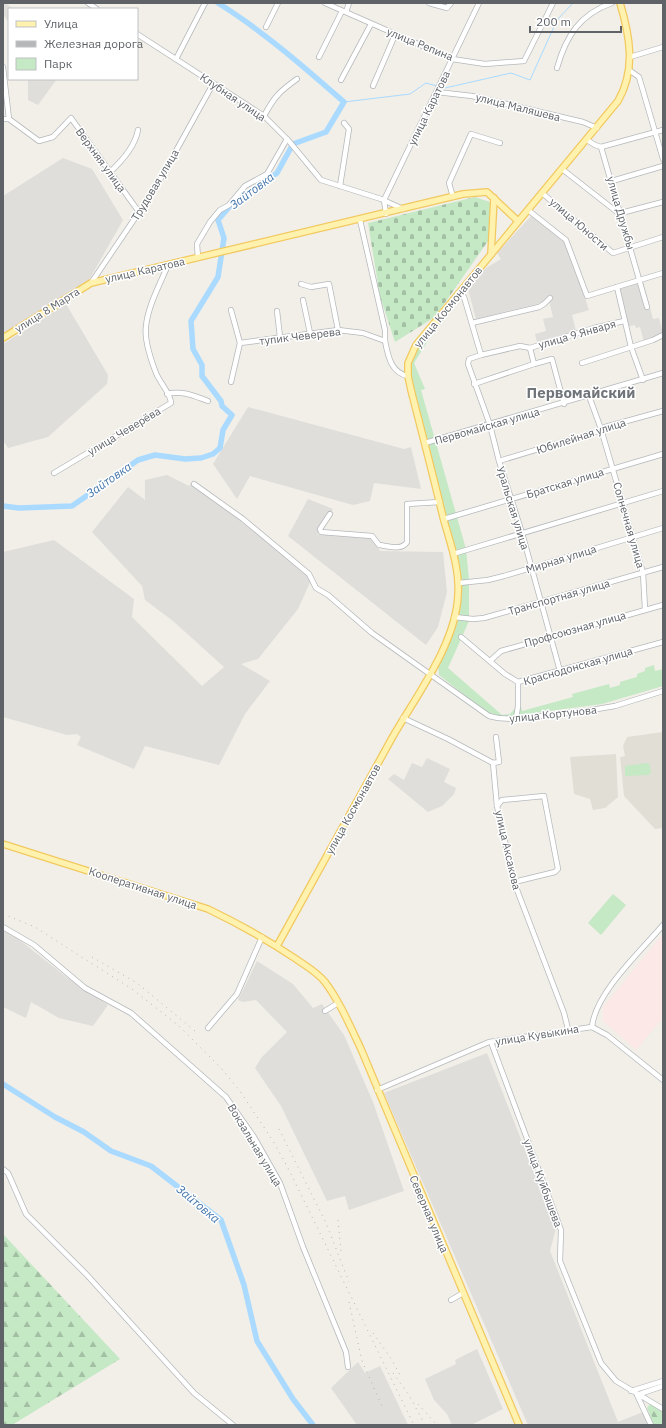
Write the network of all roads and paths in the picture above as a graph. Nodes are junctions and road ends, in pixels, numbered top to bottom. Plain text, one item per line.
1 (204, 3) edge
2 (278, 3) edge
3 (325, 3) edge
4 (349, 3) edge
5 (428, 3) edge
6 (451, 3) edge
7 (479, 3) edge
8 (553, 3) edge
9 (612, 3) edge
10 (620, 3) edge
11 (344, 11) junction
12 (371, 24) junction
13 (266, 27) dead end
14 (138, 35) edge
15 (395, 35) junction
16 (663, 47) edge
17 (319, 57) dead end
18 (630, 57) junction
19 (176, 59) junction
20 (452, 59) junction
21 (3, 67) edge
22 (557, 68) dead end
23 (629, 70) junction
24 (297, 79) dead end
25 (341, 80) dead end
26 (213, 84) junction
27 (373, 86) dead end
28 (437, 92) junction
29 (264, 116) junction
30 (3, 118) edge
31 (9, 118) junction
32 (344, 123) dead end
33 (597, 128) junction
34 (138, 130) dead end
35 (663, 130) edge
36 (655, 132) junction
37 (287, 139) junction
38 (587, 140) junction
39 (500, 143) dead end
40 (602, 147) junction
41 (663, 159) edge
42 (663, 166) edge
43 (562, 169) junction
44 (110, 172) junction
45 (612, 181) junction
46 (340, 186) junction
47 (542, 193) junction
48 (453, 197) junction
49 (494, 198) junction
50 (384, 200) junction
51 (663, 202) edge
52 (405, 209) junction
53 (528, 210) junction
54 (139, 212) junction
55 (621, 213) junction
56 (386, 214) junction
57 (360, 220) junction
58 (518, 221) junction
59 (663, 238) edge
60 (631, 247) junction
61 (491, 254) junction
62 (198, 258) junction
63 (168, 266) junction
64 (663, 273) edge
65 (640, 281) junction
66 (91, 283) junction
67 (301, 284) dead end
68 (617, 287) junction
69 (458, 293) junction
70 (550, 298) dead end
71 (303, 300) dead end
72 (647, 307) dead end
73 (231, 310) dead end
74 (277, 311) dead end
75 (624, 321) junction
76 (472, 323) junction
77 (338, 330) junction
78 (310, 333) junction
79 (663, 335) edge
80 (280, 337) junction
81 (3, 338) edge
82 (385, 341) junction
83 (240, 343) junction
84 (631, 347) junction
85 (530, 348) junction
86 (480, 355) junction
87 (582, 363) dead end
88 (534, 364) junction
89 (663, 373) edge
90 (408, 376) junction
91 (643, 380) junction
92 (231, 382) dead end
93 (474, 384) junction
94 (167, 394) junction
95 (589, 396) junction
96 (208, 401) dead end
97 (564, 404) junction
98 (663, 411) edge
99 (490, 425) junction
100 (601, 429) junction
101 (425, 443) junction
102 (663, 454) edge
103 (499, 461) junction
104 (613, 469) junction
105 (54, 473) dead end
106 (194, 484) dead end
107 (663, 491) edge
108 (511, 499) junction
109 (440, 502) junction
110 (622, 502) junction
111 (330, 514) dead end
112 (444, 519) junction
113 (663, 528) edge
114 (522, 533) junction
115 (633, 537) junction
116 (453, 554) junction
117 (663, 567) edge
118 (531, 568) junction
119 (643, 573) junction
120 (459, 583) junction
121 (541, 602) junction
122 (663, 604) edge
123 (645, 609) junction
124 (454, 617) junction
125 (551, 636) junction
126 (460, 637) dead end
127 (663, 642) edge
128 (490, 661) junction
129 (560, 671) junction
130 (431, 674) junction
131 (518, 682) junction
132 (663, 692) edge
133 (403, 718) junction
134 (516, 719) junction
135 (496, 737) dead end
136 (493, 763) junction
137 (497, 806) junction
138 (3, 844) edge
139 (514, 882) junction
140 (663, 925) edge
141 (3, 927) edge
142 (262, 937) junction
143 (277, 946) junction
144 (338, 1003) junction
145 (325, 1011) dead end
146 (592, 1027) junction
147 (208, 1028) dead end
148 (568, 1029) junction
149 (491, 1042) junction
150 (663, 1080) edge
151 (377, 1090) junction
152 (3, 1169) edge
153 (463, 1293) junction
154 (450, 1300) dead end
155 (348, 1367) dead end
156 (663, 1381) edge
157 (663, 1386) edge
158 (631, 1391) junction
159 (637, 1395) junction
160 (663, 1409) edge
161 (233, 1425) edge
162 (519, 1425) edge
163 (651, 1425) edge

1 - 19 street
2 - 13 street
3 - 11 street, улица Репина
4 - 11 street
5 - 6 street
7 - 20 street, улица Каратова
8 - 20 street, улица Репина
9 - 22 street
10 - 18 main road, улица Космонавтов
11 - 12 street, улица Репина
11 - 17 street
12 - 15 street, улица Репина
12 - 25 street
14 - 19 street, Клубная улица
15 - 20 street, улица Репина
15 - 27 street
16 - 18 street
18 - 23 main road, улица Космонавтов
19 - 26 street, Клубная улица
20 - 28 street, улица Каратова
21 - 31 street
23 - 33 main road, улица Космонавтов
23 - 36 street
24 - 29 street
26 - 29 street, Клубная улица
26 - 54 street, Трудовая улица
28 - 33 street, улица Маляшева
28 - 50 street, улица Каратова
29 - 37 street, Клубная улица
30 - 31 street
31 - 44 street, Верхняя улица
32 - 46 street
33 - 38 main road, улица Космонавтов
34 - 44 street
35 - 36 street
36 - 40 street
36 - 41 street
37 - 46 street, Клубная улица
37 - 62 street, улица Каратова
38 - 40 street
38 - 43 main road, улица Космонавтов
39 - 48 street
40 - 45 street, улица Дружбы
42 - 45 street
43 - 47 main road, улица Космонавтов
43 - 55 street
44 - 54 street, Верхняя улица
45 - 55 street, улица Дружбы
46 - 50 street, Клубная улица
47 - 53 main road, улица Космонавтов
47 - 60 street, улица Юности
48 - 49 main road, улица Каратова
48 - 52 main road, улица Каратова
49 - 58 main road, улица Каратова
49 - 61 main road
50 - 52 street, Клубная улица
50 - 56 street
51 - 55 street
52 - 56 main road, улица Каратова
53 - 58 main road, улица Космонавтов
53 - 68 street
54 - 66 street, Трудовая улица
55 - 60 street, улица Дружбы
56 - 57 main road, улица Каратова
57 - 62 main road, улица Каратова
57 - 82 street
58 - 61 main road, улица Космонавтов
59 - 60 street, улица Юности
60 - 65 street, улица Дружбы
61 - 69 main road, улица Космонавтов
62 - 63 main road, улица Каратова
63 - 66 main road, улица Каратова
63 - 94 street, улица Чеверёва
64 - 65 street
65 - 68 street
65 - 72 street, улица Дружбы
66 - 81 main road, улица 8 Марта
67 - 77 street
68 - 75 street
69 - 76 street
69 - 90 main road, улица Космонавтов
70 - 76 street
71 - 78 street
73 - 83 street
74 - 80 street
75 - 84 street
75 - 85 street, улица 9 Января
76 - 86 street
77 - 78 street, тупик Чеверева
77 - 82 street, тупик Чеверева
78 - 80 street, тупик Чеверева
79 - 84 street
80 - 83 street, тупик Чеверева
82 - 90 street
83 - 92 street
84 - 87 street
84 - 91 street
85 - 86 street, улица 9 Января
85 - 88 street, улица 9 Января
86 - 93 street, Уральская улица
88 - 93 street
88 - 97 street, улица 9 Января
89 - 91 street, Первомайская улица
90 - 101 main road, улица Космонавтов
91 - 95 street, Первомайская улица
93 - 99 street, Уральская улица
94 - 96 street
94 - 105 street, улица Чеверёва
95 - 97 street, Первомайская улица
95 - 100 street, Солнечная улица
97 - 99 street, Первомайская улица
98 - 100 street, Юбилейная улица
99 - 101 street, Первомайская улица
99 - 103 street, Уральская улица
100 - 103 street, Юбилейная улица
100 - 104 street, Солнечная улица
101 - 109 main road, улица Космонавтов
102 - 104 street, Братская улица
103 - 108 street, Уральская улица
104 - 108 street, Братская улица
104 - 110 street, Солнечная улица
106 - 130 street
107 - 110 street
108 - 112 street, Братская улица
108 - 114 street, Уральская улица
109 - 111 street
109 - 112 main road, улица Космонавтов
110 - 114 street
110 - 115 street, Солнечная улица
112 - 116 main road, улица Космонавтов
113 - 115 street, Мирная улица
114 - 116 street
114 - 118 street, Уральская улица
115 - 118 street, Мирная улица
115 - 119 street, Солнечная улица
116 - 120 main road, улица Космонавтов
117 - 119 street, Транспортная улица
118 - 120 street, Мирная улица
118 - 121 street, Уральская улица
119 - 121 street, Транспортная улица
119 - 123 street, Солнечная улица
120 - 124 main road, улица Космонавтов
121 - 124 street, Транспортная улица
121 - 125 street, Уральская улица
122 - 123 street, Профсоюзная улица
123 - 125 street, Профсоюзная улица
124 - 130 main road, улица Космонавтов
125 - 128 street, Профсоюзная улица
125 - 129 street, Уральская улица
126 - 128 street, Краснодонская улица
127 - 129 street, Краснодонская улица
128 - 131 street, Краснодонская улица
129 - 131 street, Краснодонская улица
130 - 133 main road, улица Космонавтов
130 - 134 street, улица Кортунова
131 - 134 street
132 - 134 street, улица Кортунова
133 - 136 street
133 - 143 main road, улица Космонавтов
135 - 136 street
136 - 137 street, улица Аксакова
137 - 139 street, улица Аксакова
137 - 139 street
138 - 142 main road, Кооперативная улица
139 - 148 street, улица Аксакова
140 - 146 street
141 - 155 street, Вокзальная улица
142 - 143 main road, Кооперативная улица
142 - 147 street
143 - 144 main road, Северная улица
144 - 145 street
144 - 151 main road, Северная улица
146 - 148 street, улица Кувыкина
146 - 150 street, улица Кувыкина
148 - 149 street, улица Кувыкина
149 - 151 street, улица Кувыкина
149 - 158 street, улица Куйбышева
151 - 153 main road, Северная улица
152 - 161 street
153 - 154 street
153 - 162 main road, Северная улица
156 - 158 street
157 - 159 street
158 - 159 street, улица Куйбышева
159 - 160 street, улица Куйбышева
159 - 163 street

